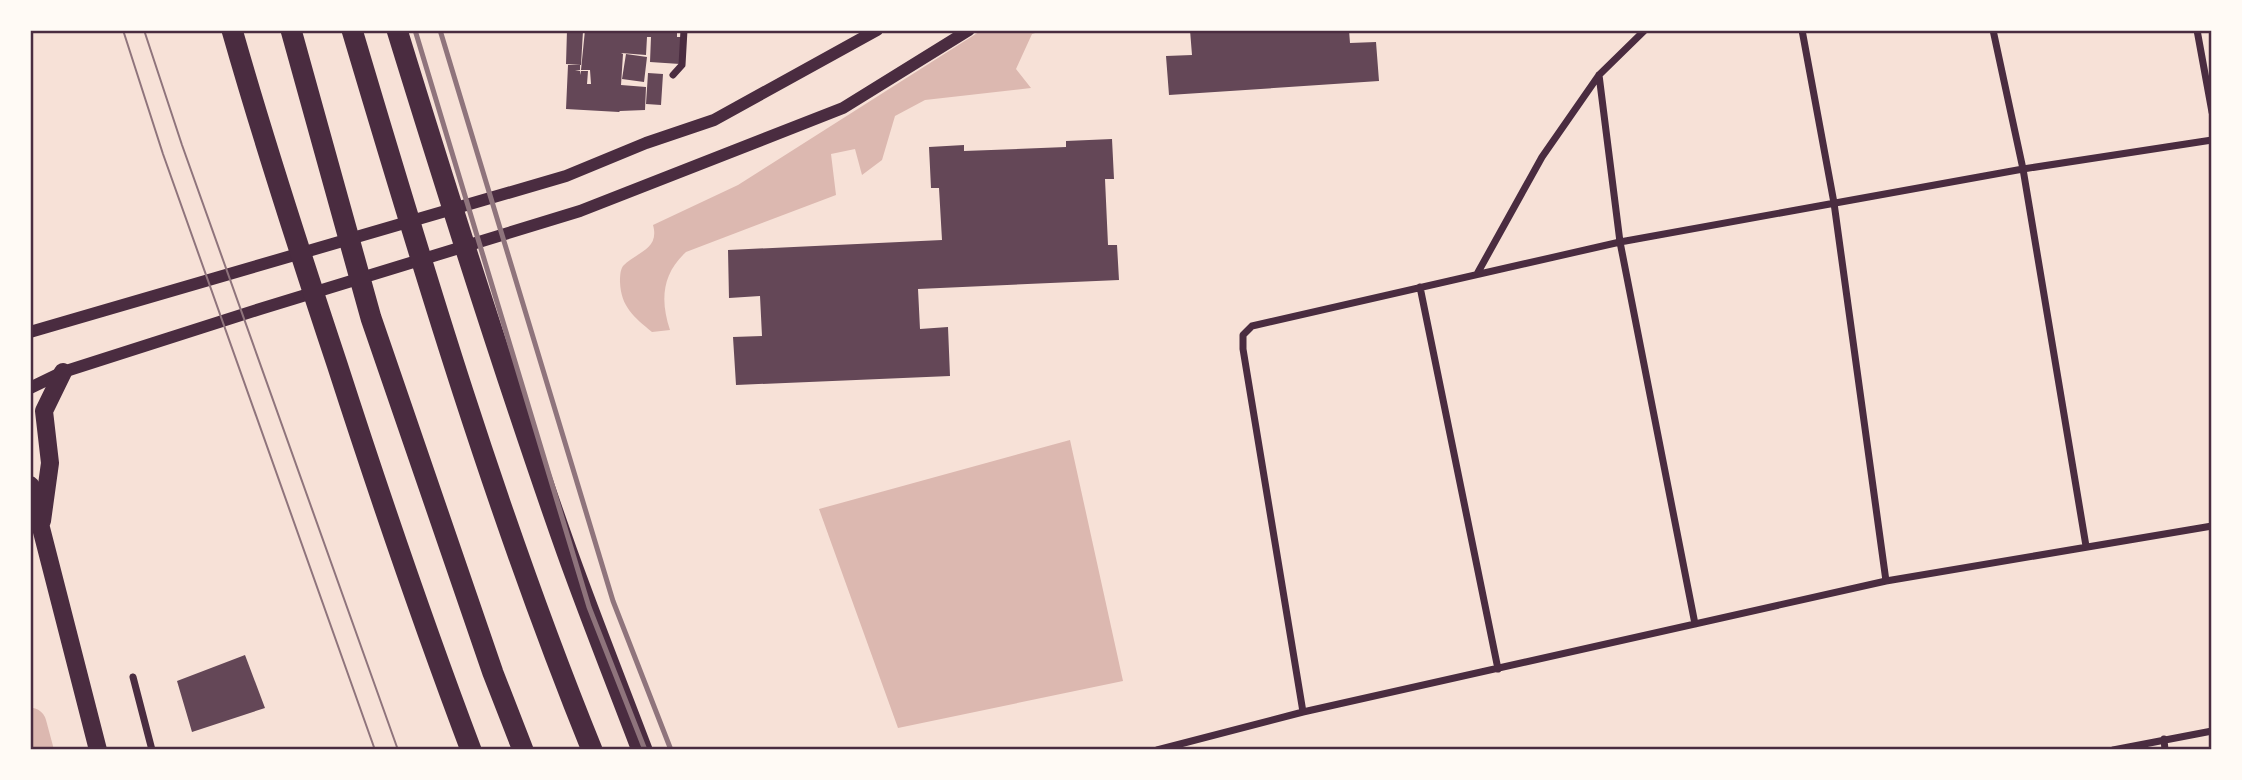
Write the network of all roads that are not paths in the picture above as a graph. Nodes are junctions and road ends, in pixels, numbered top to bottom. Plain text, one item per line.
1 (232, 30) edge
2 (291, 30) edge
3 (352, 30) edge
4 (397, 30) edge
5 (684, 30) edge
6 (877, 30) edge
7 (969, 30) edge
8 (1645, 30) edge
9 (1802, 30) edge
10 (1993, 30) edge
11 (2197, 30) edge
12 (673, 75) dead end
13 (1599, 75) junction
14 (2212, 112) edge
15 (2212, 140) edge
16 (2023, 169) junction
17 (1834, 202) junction
18 (1620, 242) junction
19 (1477, 274) junction
20 (1420, 286) junction
21 (30, 332) edge
22 (63, 372) junction
23 (30, 387) edge
24 (30, 485) edge
25 (2212, 526) edge
26 (40, 531) junction
27 (2086, 546) junction
28 (1886, 581) junction
29 (1695, 624) junction
30 (1498, 669) junction
31 (134, 677) dead end
32 (1303, 712) junction
33 (2212, 731) edge
34 (2164, 740) junction
35 (98, 750) edge
36 (152, 750) edge
37 (471, 750) edge
38 (523, 750) edge
39 (592, 750) edge
40 (642, 750) edge
41 (1157, 750) edge
42 (2113, 750) edge
43 (2165, 750) edge

1 - 37 highway
2 - 38 highway
3 - 39 highway
4 - 40 highway
5 - 12 street
6 - 21 street
7 - 22 street
8 - 13 street
9 - 17 street
10 - 16 street
11 - 14 street
13 - 18 street
13 - 19 street
15 - 16 street
16 - 17 street
16 - 27 street
17 - 18 street
17 - 28 street
18 - 19 street
18 - 29 street
19 - 20 street
20 - 30 street
20 - 32 street
22 - 23 street
22 - 26 main road
24 - 26 main road
25 - 27 street
26 - 35 main road
27 - 28 street
28 - 29 street
29 - 30 street
30 - 32 street
31 - 36 street
32 - 41 street
33 - 34 street
34 - 42 street
34 - 43 street

